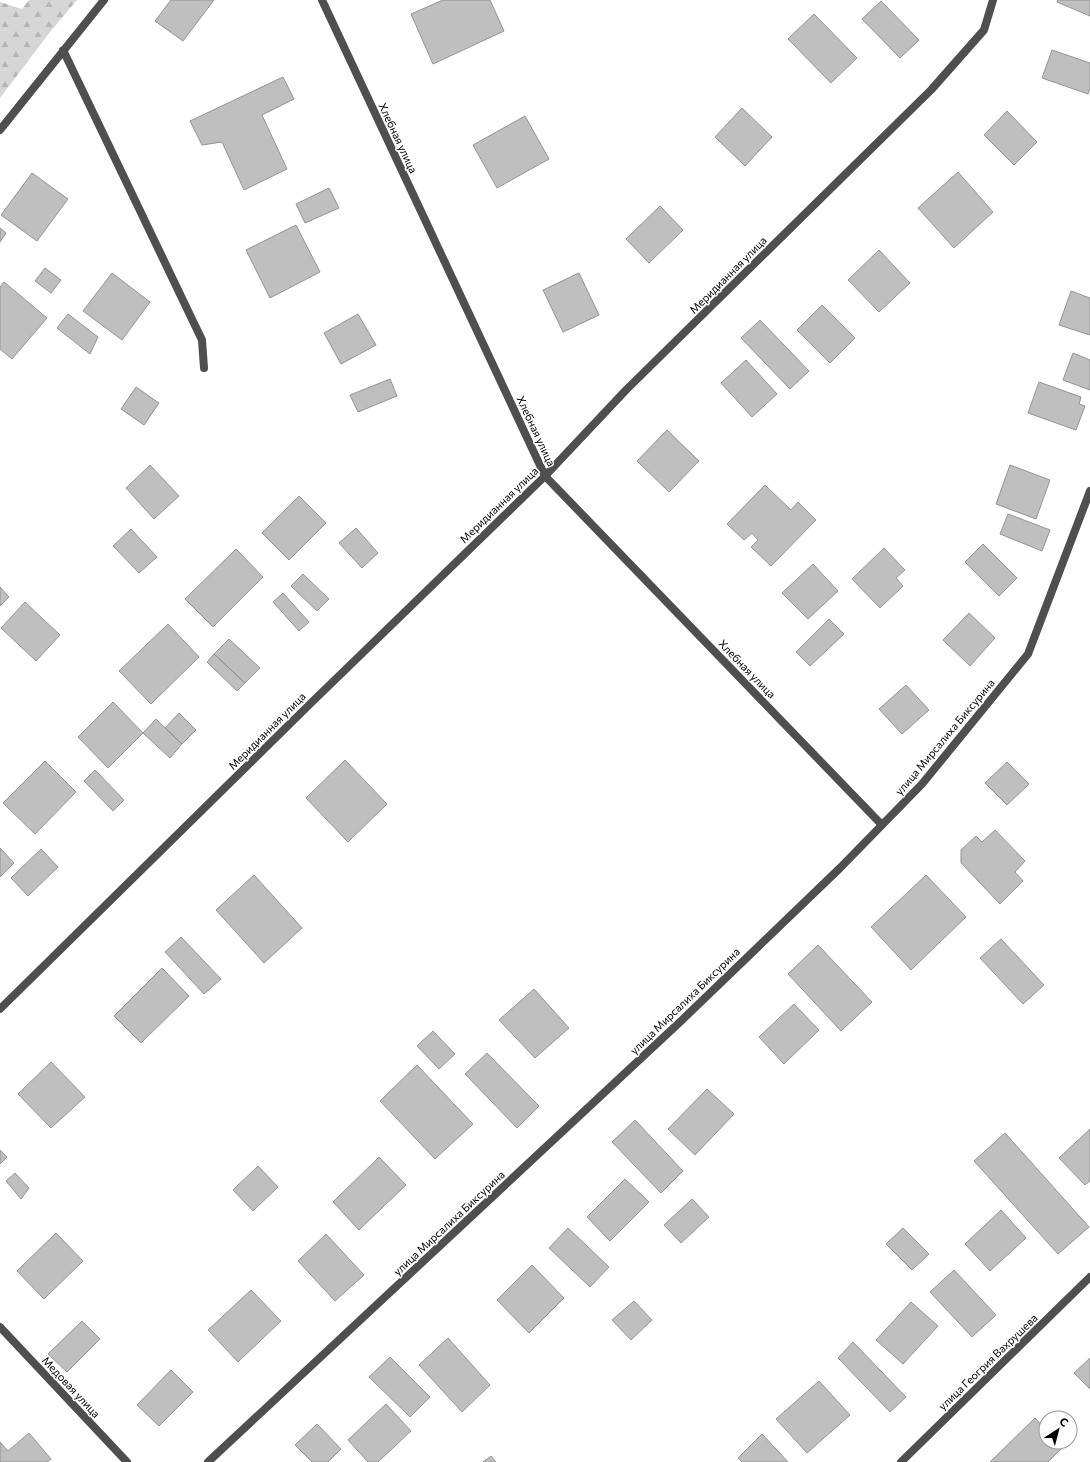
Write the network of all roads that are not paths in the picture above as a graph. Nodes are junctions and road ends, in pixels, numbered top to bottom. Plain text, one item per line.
1 (104, 0) edge
2 (322, 0) edge
3 (993, 0) edge
4 (63, 50) junction
5 (0, 130) edge
6 (204, 368) dead end
7 (545, 476) junction
8 (1090, 492) edge
9 (882, 825) junction
10 (0, 1009) edge
11 (1090, 1277) edge
12 (0, 1327) edge
13 (127, 1462) edge
14 (208, 1462) edge
15 (902, 1462) edge

1 - 4 street
2 - 7 street, Хлебная улица
3 - 7 street, Меридианная улица
4 - 5 street
4 - 6 street
7 - 9 street, Хлебная улица
7 - 10 street, Меридианная улица
8 - 9 street, улица Мирсалиха Биксурина
9 - 14 street, улица Мирсалиха Биксурина
11 - 15 street, улица Геогрия Вахрушева
12 - 13 street, Медовая улица

